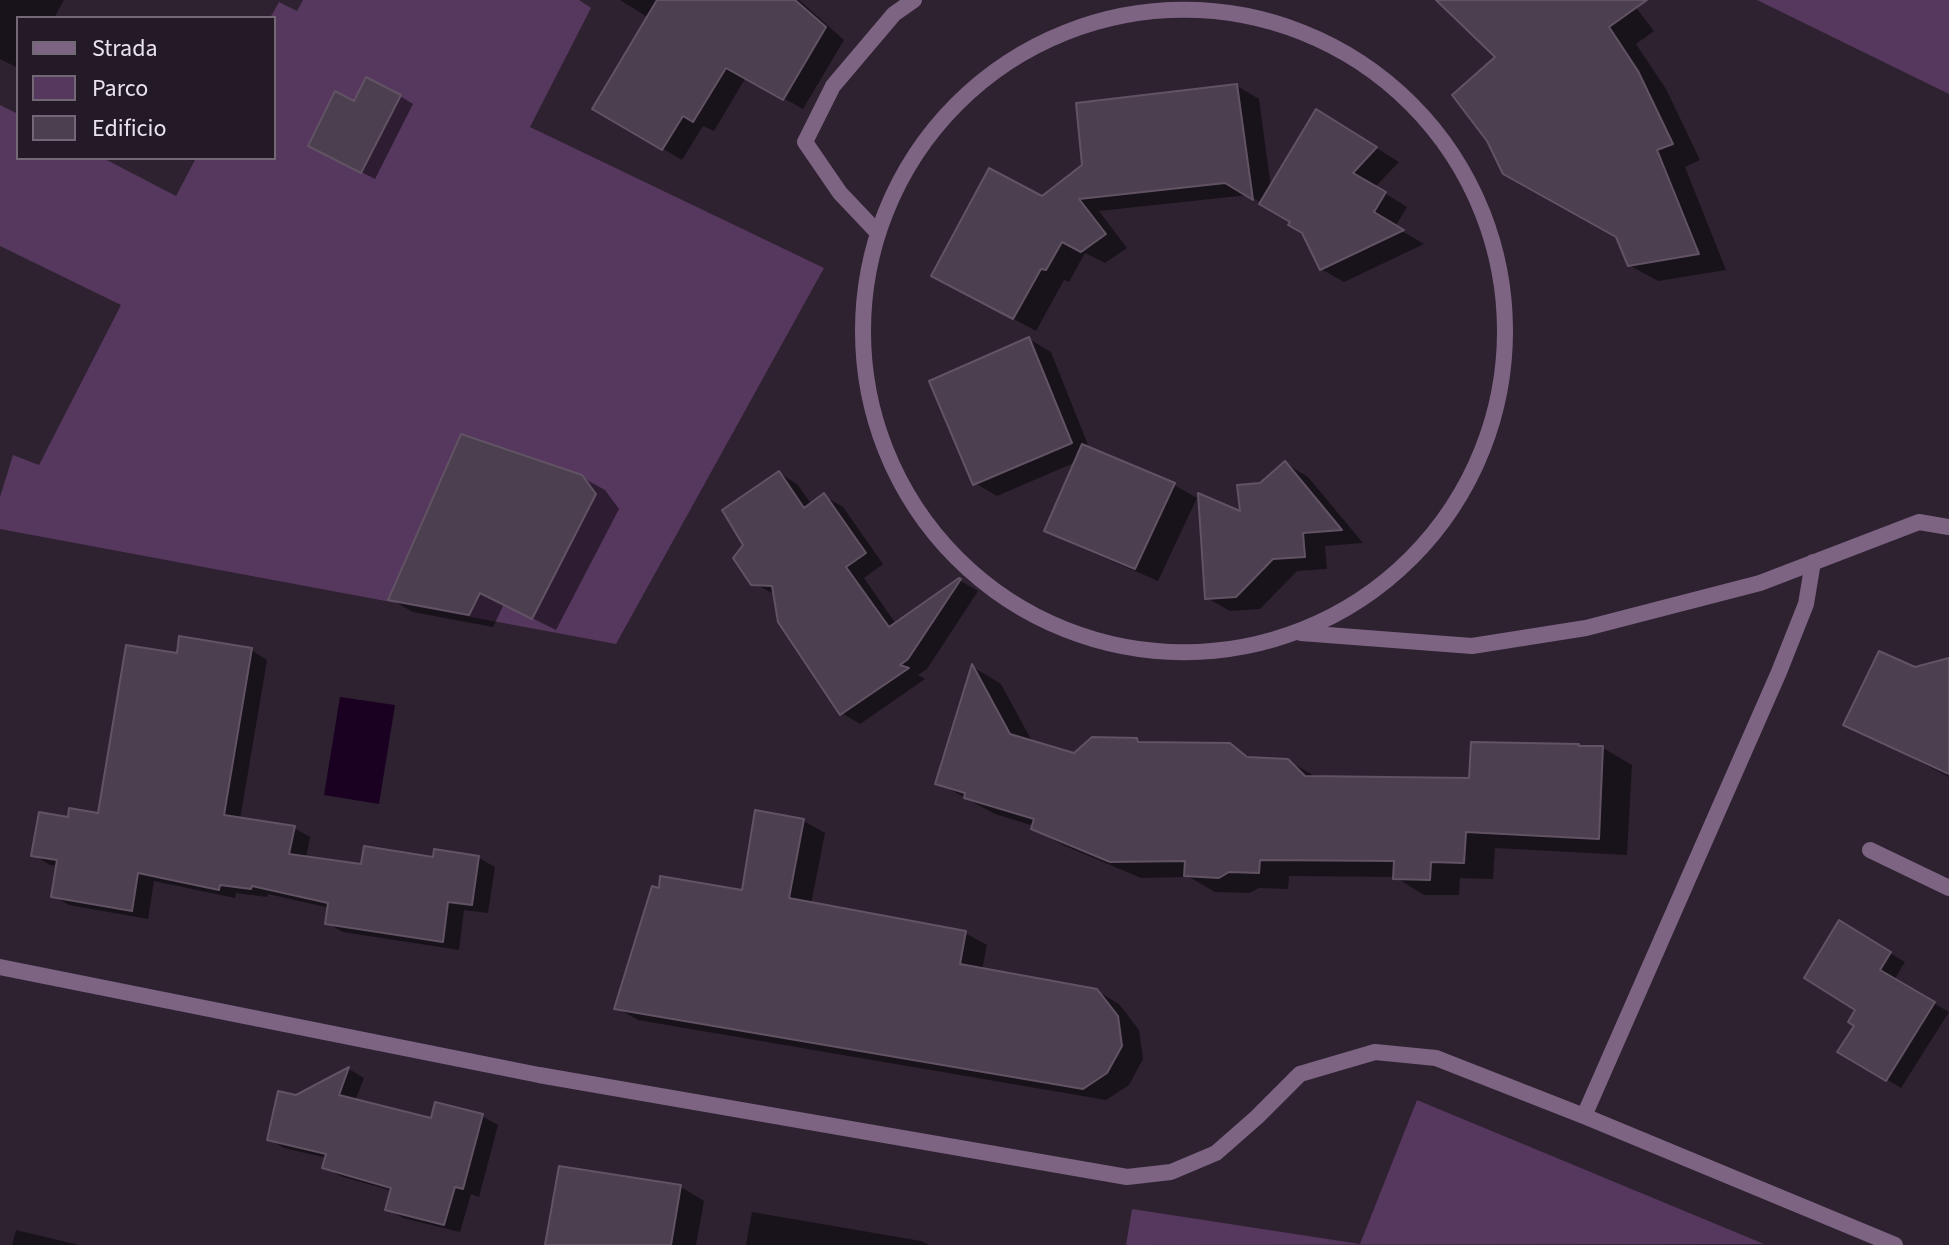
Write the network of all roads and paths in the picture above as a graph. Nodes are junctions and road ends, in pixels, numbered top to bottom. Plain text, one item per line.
1 (914, 0) edge
2 (1125, 6) edge
3 (877, 232) junction
4 (1949, 527) edge
5 (1813, 562) junction
6 (1299, 633) junction
7 (1870, 850) dead end
8 (1949, 888) edge
9 (0, 967) edge
10 (1584, 1116) junction
11 (1895, 1245) edge

1 - 3 street
2 - 3 street
2 - 6 street
3 - 6 street
4 - 5 street
5 - 6 street
5 - 10 street
7 - 8 street
9 - 10 street
10 - 11 street

